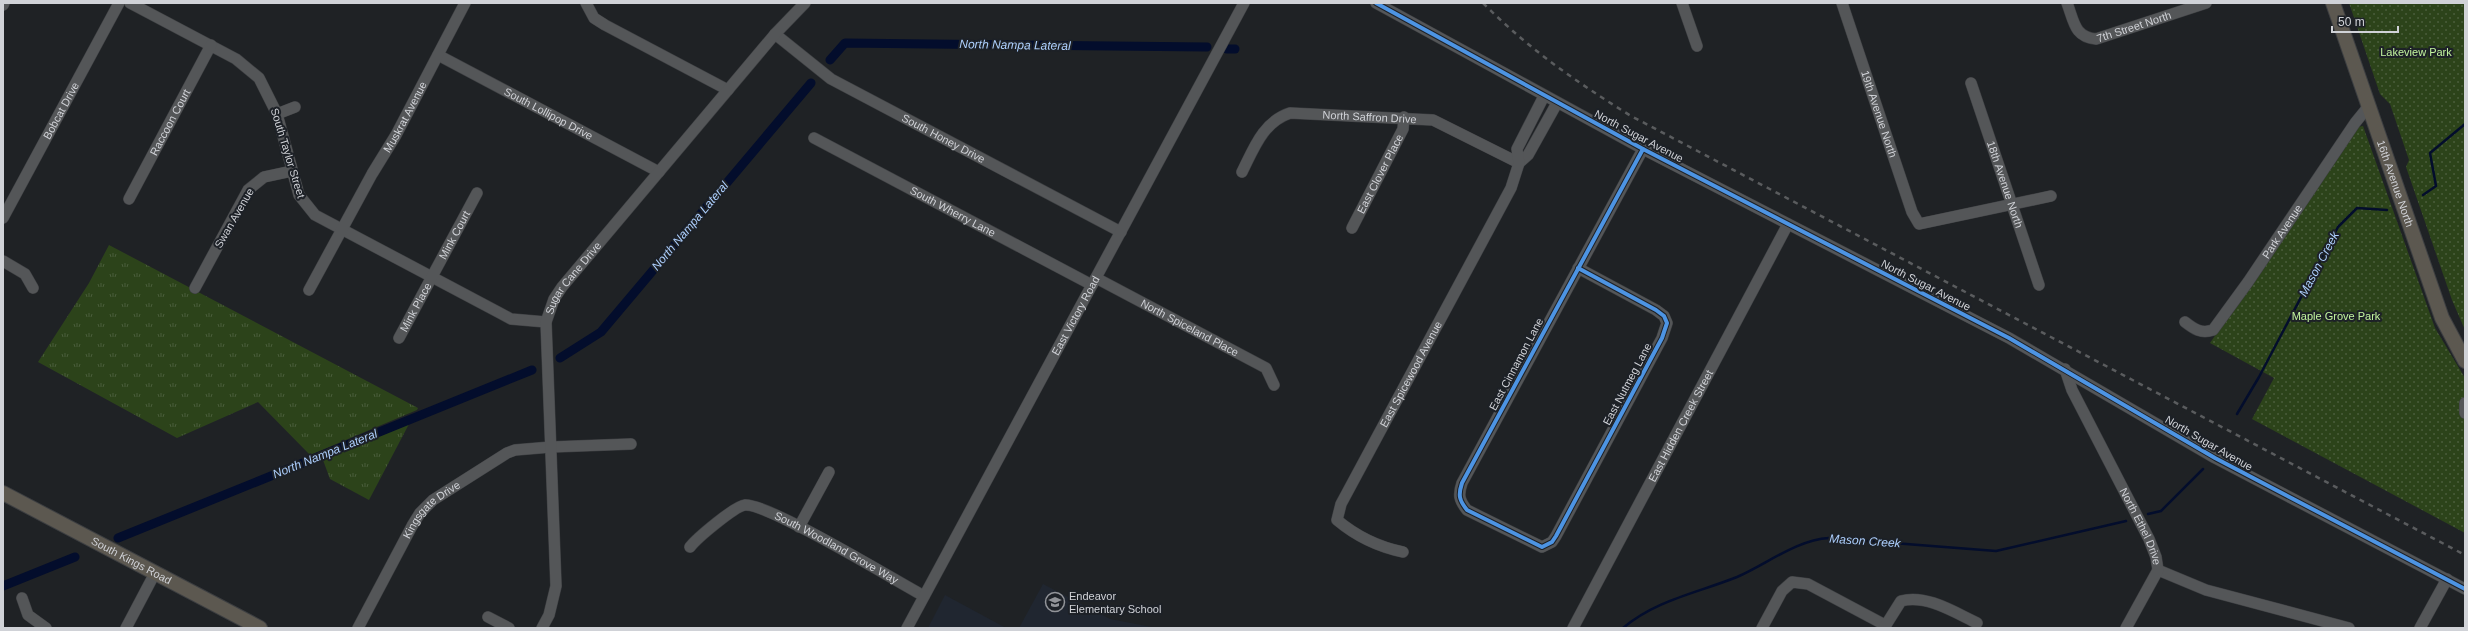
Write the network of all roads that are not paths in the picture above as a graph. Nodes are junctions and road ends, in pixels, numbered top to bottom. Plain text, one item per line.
1 (119, 3) edge
2 (130, 3) edge
3 (466, 3) edge
4 (586, 3) edge
5 (805, 3) edge
6 (1244, 3) edge
7 (1376, 3) edge
8 (1682, 3) edge
9 (1842, 3) edge
10 (2068, 3) edge
11 (2206, 3) edge
12 (2333, 3) edge
13 (775, 34) junction
14 (211, 45) junction
15 (1697, 46) dead end
16 (438, 55) junction
17 (1971, 83) dead end
18 (728, 90) junction
19 (1544, 96) junction
20 (1557, 103) junction
21 (295, 106) dead end
22 (2368, 107) junction
23 (277, 114) junction
24 (1404, 117) junction
25 (814, 138) dead end
26 (1643, 149) junction
27 (1519, 163) junction
28 (292, 171) junction
29 (659, 172) junction
30 (1242, 172) dead end
31 (477, 193) dead end
32 (2051, 196) dead end
33 (129, 199) dead end
34 (2012, 204) junction
35 (3, 218) edge
36 (1788, 224) junction
37 (1352, 228) dead end
38 (342, 230) junction
39 (1121, 232) junction
40 (3, 261) edge
41 (1578, 268) junction
42 (431, 277) junction
43 (1094, 281) junction
44 (2039, 285) dead end
45 (33, 288) dead end
46 (195, 288) dead end
47 (309, 290) dead end
48 (546, 322) junction
49 (2185, 322) dead end
50 (399, 338) dead end
51 (2464, 358) edge
52 (2065, 369) junction
53 (1274, 385) dead end
54 (2465, 403) edge
55 (2465, 413) edge
56 (631, 444) dead end
57 (551, 447) junction
58 (829, 472) dead end
59 (3, 493) edge
60 (799, 527) junction
61 (1547, 545) joint
62 (690, 547) dead end
63 (1403, 552) dead end
64 (2158, 570) junction
65 (156, 573) junction
66 (2447, 579) junction
67 (2465, 589) edge
68 (924, 596) junction
69 (22, 598) dead end
70 (488, 617) dead end
71 (1976, 623) dead end
72 (243, 624) edge
73 (1884, 626) edge
74 (46, 628) edge
75 (126, 628) edge
76 (260, 628) edge
77 (358, 628) edge
78 (509, 628) edge
79 (542, 628) edge
80 (908, 628) edge
81 (1573, 628) edge
82 (1762, 628) edge
83 (2126, 628) edge
84 (2349, 628) edge
85 (2420, 628) edge

1 - 35 street, Bobcat Drive
2 - 14 street, South Taylor Street
3 - 16 street, Muskrat Avenue
4 - 18 street
5 - 13 street, Sugar Cane Drive
6 - 39 street, East Victory Road
7 - 19 street, North Sugar Avenue
8 - 15 street
9 - 34 street, 19th Avenue North
10 - 11 street, 7th Street North
12 - 22 main road, 16th Avenue North
13 - 18 street, Sugar Cane Drive
13 - 39 street, South Honey Drive
14 - 23 street, South Taylor Street
14 - 33 street, Raccoon Court
16 - 29 street, South Lollipop Drive
16 - 38 street, Muskrat Avenue
17 - 34 street, 18th Avenue North
18 - 29 street, Sugar Cane Drive
19 - 20 street, North Sugar Avenue
19 - 27 street, East Spicewood Avenue
20 - 26 street, North Sugar Avenue
20 - 27 street, East Spicewood Avenue
21 - 23 street
22 - 49 street, Park Avenue
22 - 51 main road, 16th Avenue North
23 - 28 street, South Taylor Street
24 - 27 street, North Saffron Drive
24 - 30 street, North Saffron Drive
24 - 37 street, East Clover Place
25 - 43 street, South Wherry Lane
26 - 36 street, North Sugar Avenue
26 - 41 street, East Cinnamon Lane
27 - 63 street, East Spicewood Avenue
28 - 38 street, South Taylor Street
28 - 46 street, Swan Avenue
29 - 48 street, Sugar Cane Drive
31 - 42 street, Mink Court
32 - 34 street
34 - 44 street, 18th Avenue North
36 - 52 street, North Sugar Avenue
36 - 81 street, East Hidden Creek Street
38 - 42 street, South Taylor Street
38 - 47 street, Muskrat Avenue
39 - 43 street, East Victory Road
40 - 45 street
41 - 61 street, East Nutmeg Lane
41 - 61 street, East Cinnamon Lane
42 - 48 street, South Taylor Street
42 - 50 street, Mink Place
43 - 53 street, North Spiceland Place
43 - 68 street, East Victory Road
48 - 57 street, Sugar Cane Drive
52 - 64 street, North Ethel Drive
52 - 66 street, North Sugar Avenue
54 - 55 street
56 - 57 street, Kingsgate Drive
57 - 77 street, Kingsgate Drive
57 - 79 street, Sugar Cane Drive
58 - 60 street
59 - 65 main road, South Kings Road
60 - 62 street, South Woodland Grove Way
60 - 68 street, South Woodland Grove Way
64 - 83 street
64 - 84 street, North Ethel Drive
65 - 72 main road, South Kings Road
65 - 75 street
66 - 67 street, North Sugar Avenue
66 - 85 street
68 - 80 street, East Victory Road
69 - 74 street
70 - 78 street
71 - 73 street
72 - 76 main road, South Kings Road
73 - 82 street

